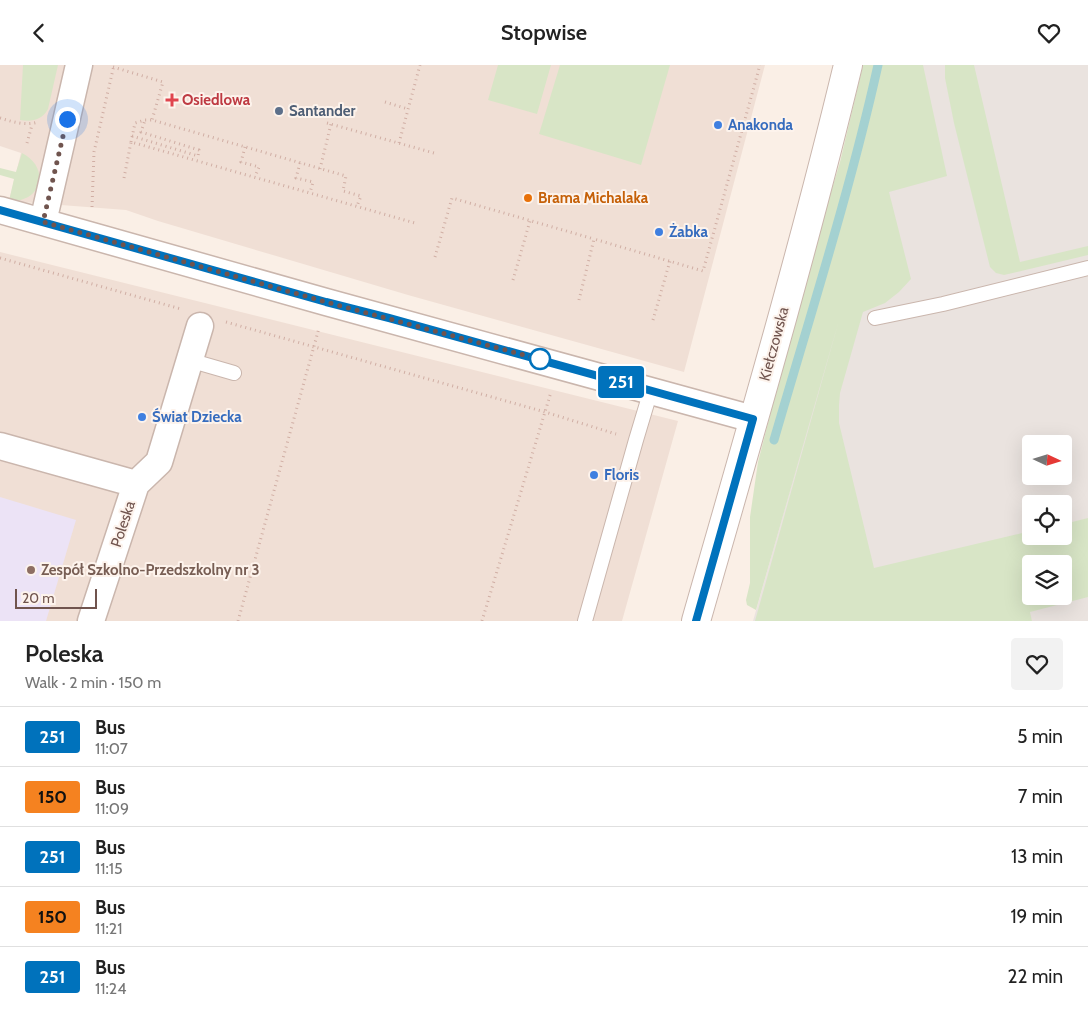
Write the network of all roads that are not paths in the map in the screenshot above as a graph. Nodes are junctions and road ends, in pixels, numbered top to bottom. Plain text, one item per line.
1 (79, 65) edge
2 (848, 65) edge
3 (0, 210) edge
4 (43, 222) junction
5 (1088, 268) edge
6 (875, 318) dead end
7 (201, 319) road end
8 (189, 360) junction
9 (234, 373) dead end
10 (652, 390) junction
11 (753, 419) junction
12 (0, 445) edge
13 (136, 484) junction
14 (91, 621) edge
15 (585, 621) edge
16 (696, 621) edge

1 - 4 street
2 - 11 street, Kiełczowska
3 - 4 street
4 - 10 street
5 - 6 lane
7 - 8 street, Poleska
8 - 9 lane
8 - 13 street, Poleska
10 - 11 street
10 - 15 lane
11 - 16 street, Kiełczowska
12 - 13 street, Poleska
13 - 14 street, Poleska

